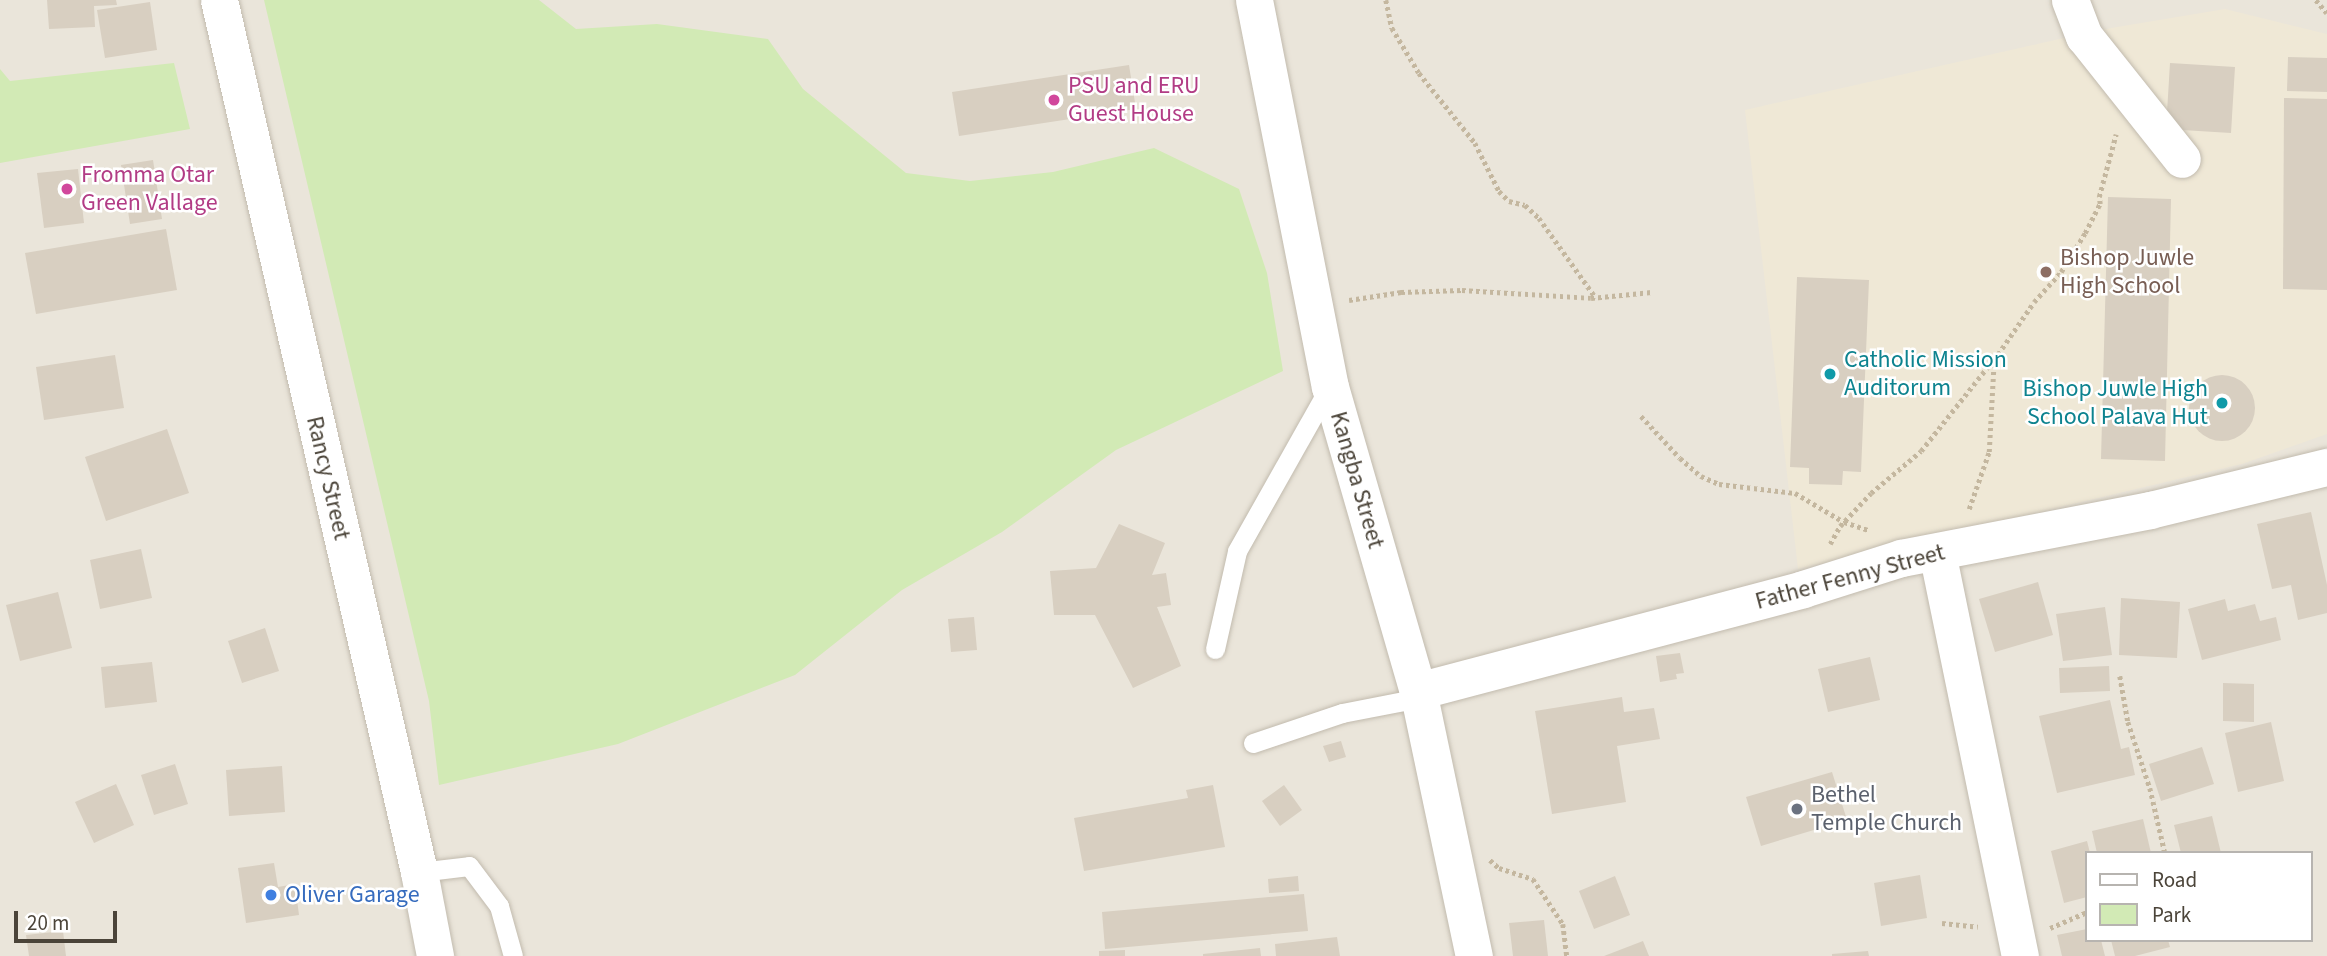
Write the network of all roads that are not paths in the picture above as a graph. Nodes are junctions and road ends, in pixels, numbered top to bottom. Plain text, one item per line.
1 (219, 0) edge
2 (1254, 0) edge
3 (2070, 0) edge
4 (2182, 159) dead end
5 (1330, 387) junction
6 (2327, 467) edge
7 (1943, 552) junction
8 (1215, 649) dead end
9 (1418, 695) junction
10 (1252, 743) dead end
11 (419, 872) junction
12 (435, 956) edge
13 (513, 956) edge
14 (1474, 956) edge
15 (2020, 956) edge

1 - 11 street, Rancy Street
2 - 5 street, Kangba Street
3 - 4 street
5 - 8 lane
5 - 9 street, Kangba Street
6 - 7 street, Father Fenny Street
7 - 9 street, Father Fenny Street
7 - 15 street
9 - 10 lane
9 - 14 street, Kangba Street
11 - 12 street, Rancy Street
11 - 13 lane

